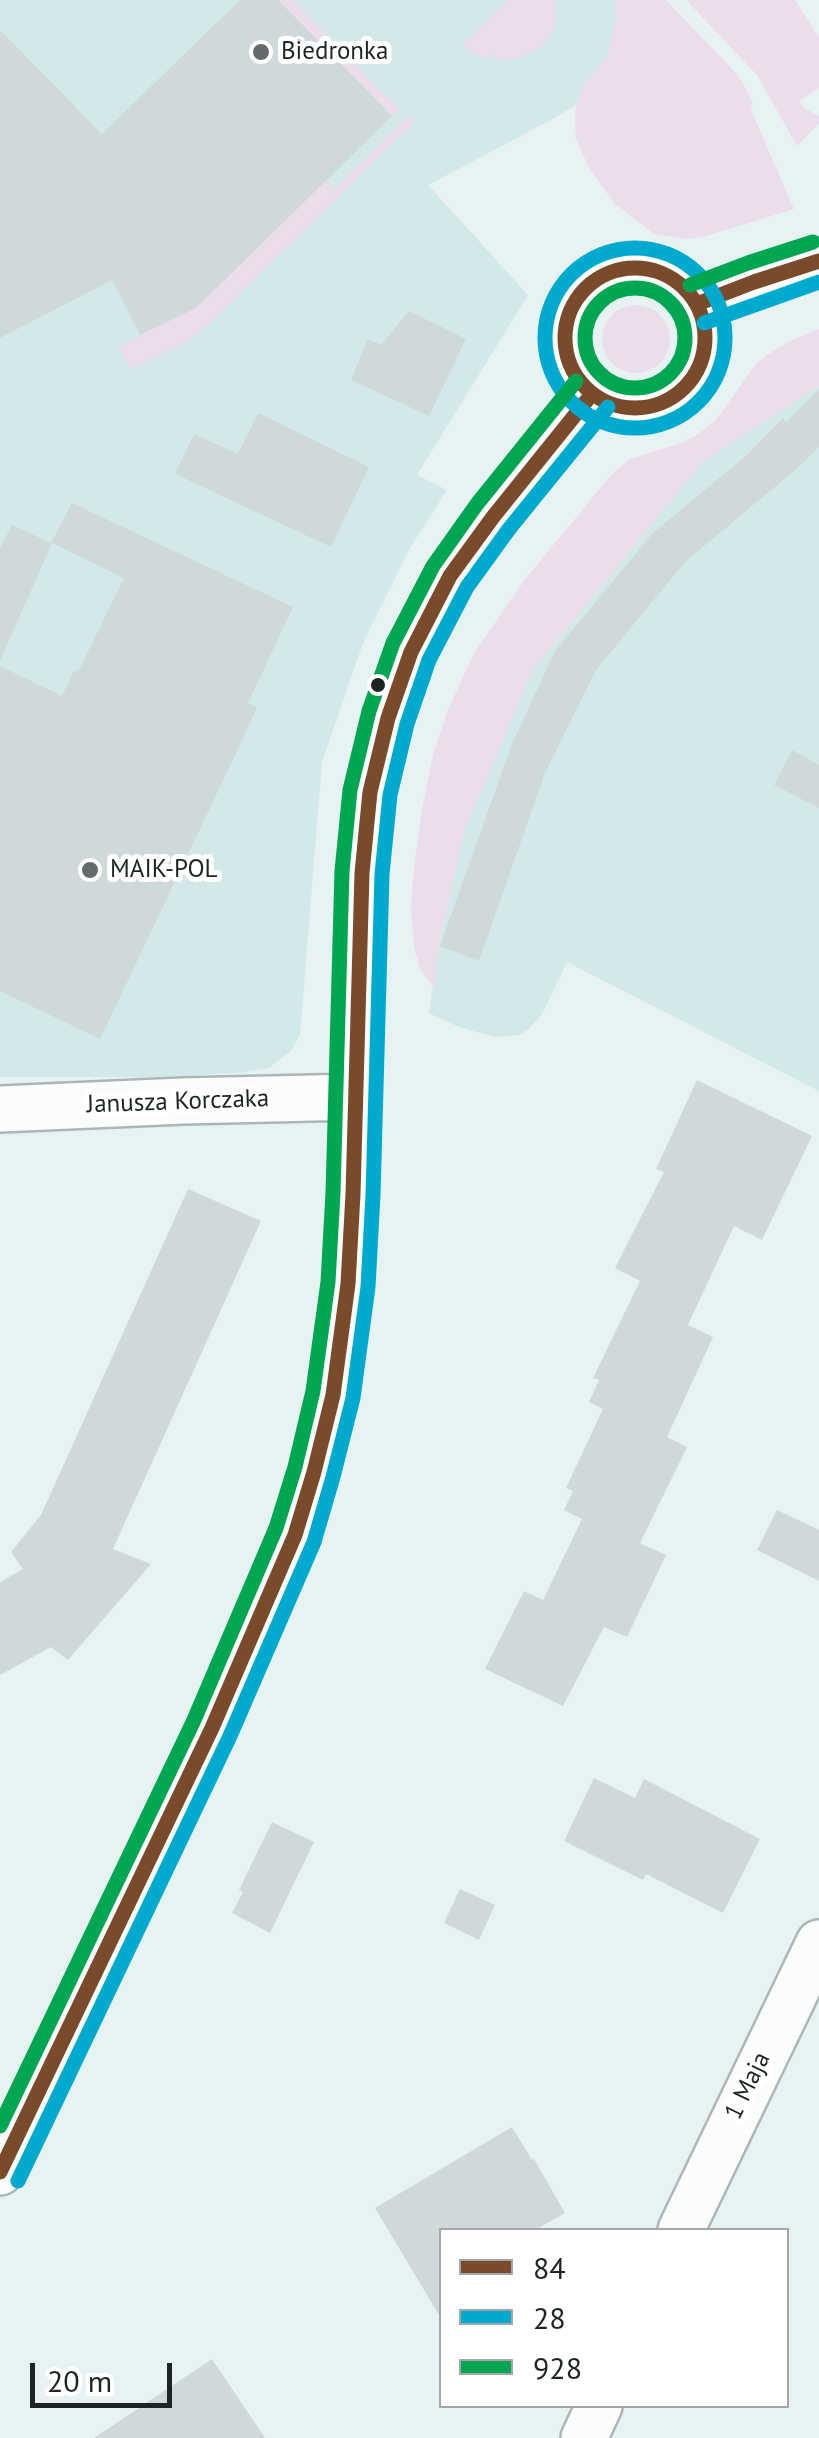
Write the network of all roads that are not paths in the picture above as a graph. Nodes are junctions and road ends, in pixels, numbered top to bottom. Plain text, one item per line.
1 (819, 261) edge
2 (697, 304) junction
3 (592, 394) junction
4 (356, 1097) junction
5 (0, 1109) edge
6 (819, 1943) edge
7 (0, 2172) edge
8 (681, 2228) edge
9 (598, 2408) edge
10 (584, 2438) edge

1 - 2 street
2 - 3 street
2 - 3 street
3 - 4 street
4 - 5 street, Janusza Korczaka
4 - 7 street
6 - 8 street, 1 Maja
9 - 10 street

